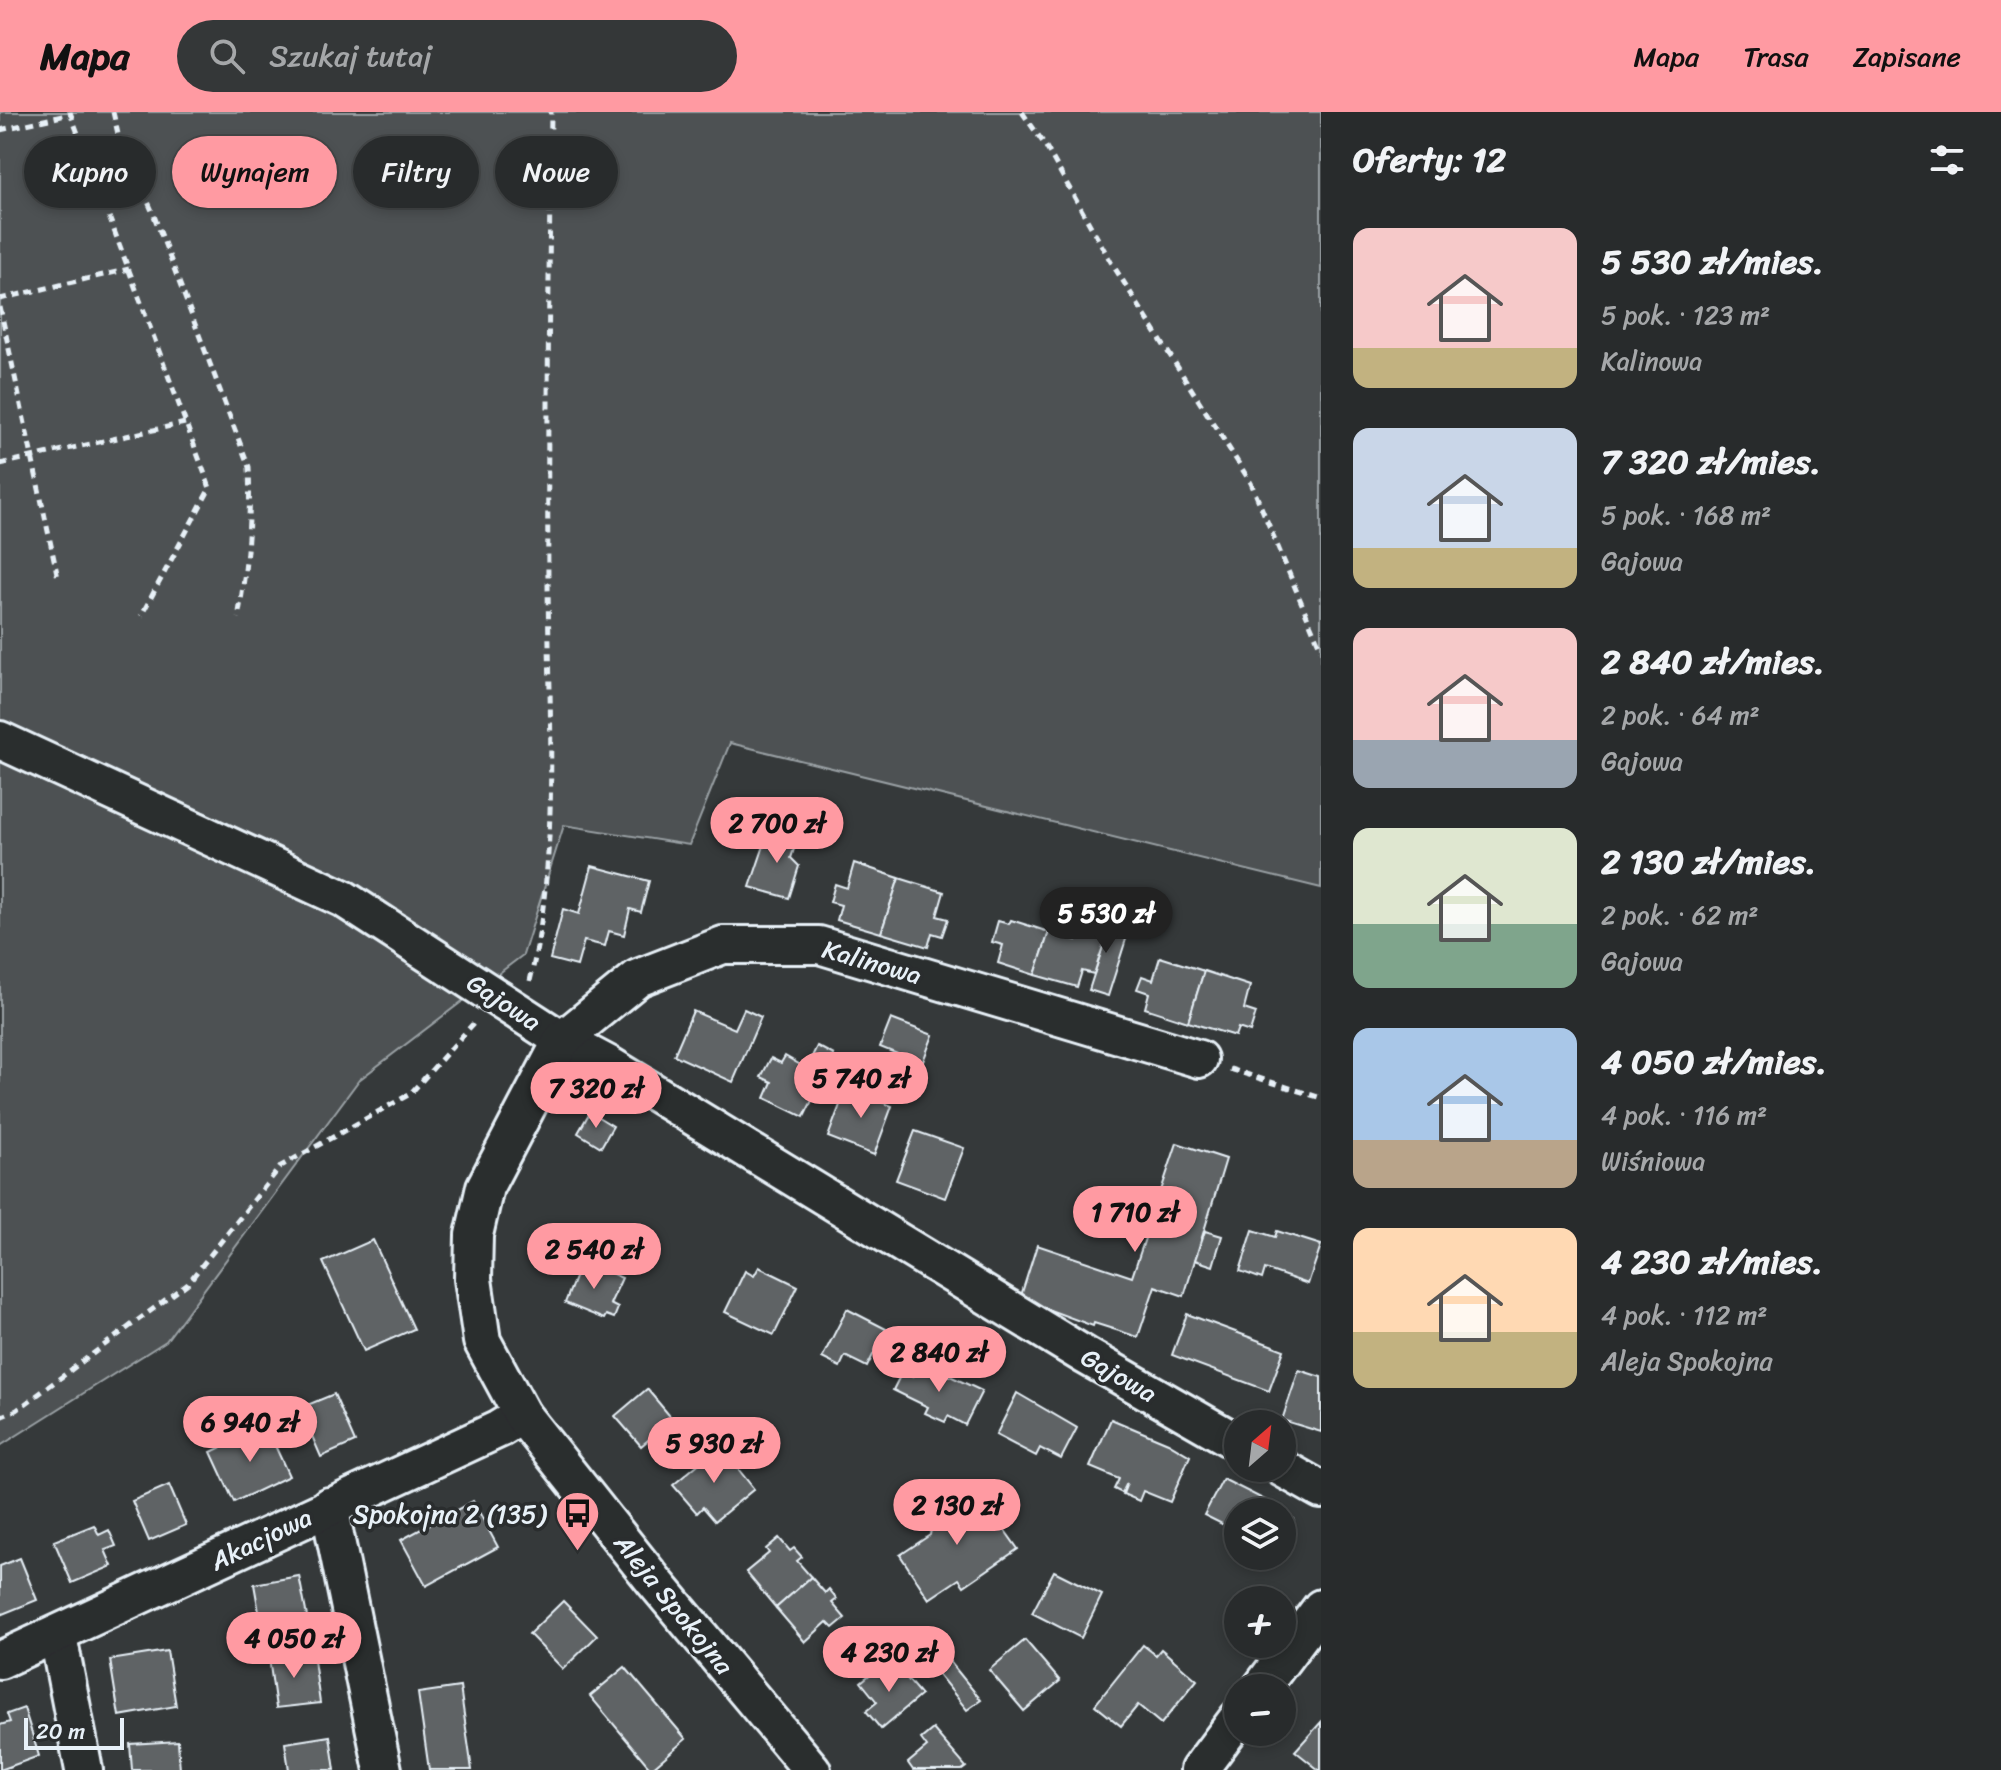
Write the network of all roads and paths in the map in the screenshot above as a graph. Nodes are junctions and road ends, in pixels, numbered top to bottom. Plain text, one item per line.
1 (113, 112) edge
2 (551, 112) edge
3 (1022, 112) edge
4 (70, 113) edge
5 (0, 130) edge
6 (129, 269) junction
7 (0, 299) edge
8 (0, 307) edge
9 (185, 423) junction
10 (31, 456) junction
11 (0, 464) edge
12 (58, 578) dead end
13 (141, 616) dead end
14 (238, 618) dead end
15 (1321, 649) edge
16 (0, 740) edge
17 (522, 1013) junction
18 (476, 1021) dead end
19 (562, 1040) junction
20 (1199, 1059) joint
21 (1321, 1098) edge
22 (522, 1415) junction
23 (0, 1417) edge
24 (1224, 1435) edge
25 (1296, 1476) edge
26 (1321, 1490) edge
27 (329, 1506) junction
28 (1321, 1608) edge
29 (58, 1636) junction
30 (0, 1660) edge
31 (1272, 1674) edge
32 (1224, 1737) edge
33 (84, 1770) edge
34 (383, 1770) edge
35 (812, 1770) edge
36 (1199, 1770) edge

1 - 14 path
2 - 17 path
3 - 15 path
4 - 5 path
4 - 6 path
6 - 7 path
6 - 9 path
8 - 10 path
9 - 10 path
9 - 13 path
10 - 11 path
10 - 12 path
16 - 17 street, Gajowa
17 - 19 street, Gajowa
18 - 23 path
19 - 20 street, Kalinowa
19 - 22 street, Aleja Spokojna
19 - 24 street, Gajowa
20 - 21 path
22 - 27 street, Akacjowa
22 - 35 street, Aleja Spokojna
25 - 26 street
27 - 29 street, Akacjowa
27 - 34 street
28 - 31 street
29 - 30 street, Akacjowa
29 - 33 street
32 - 36 street

